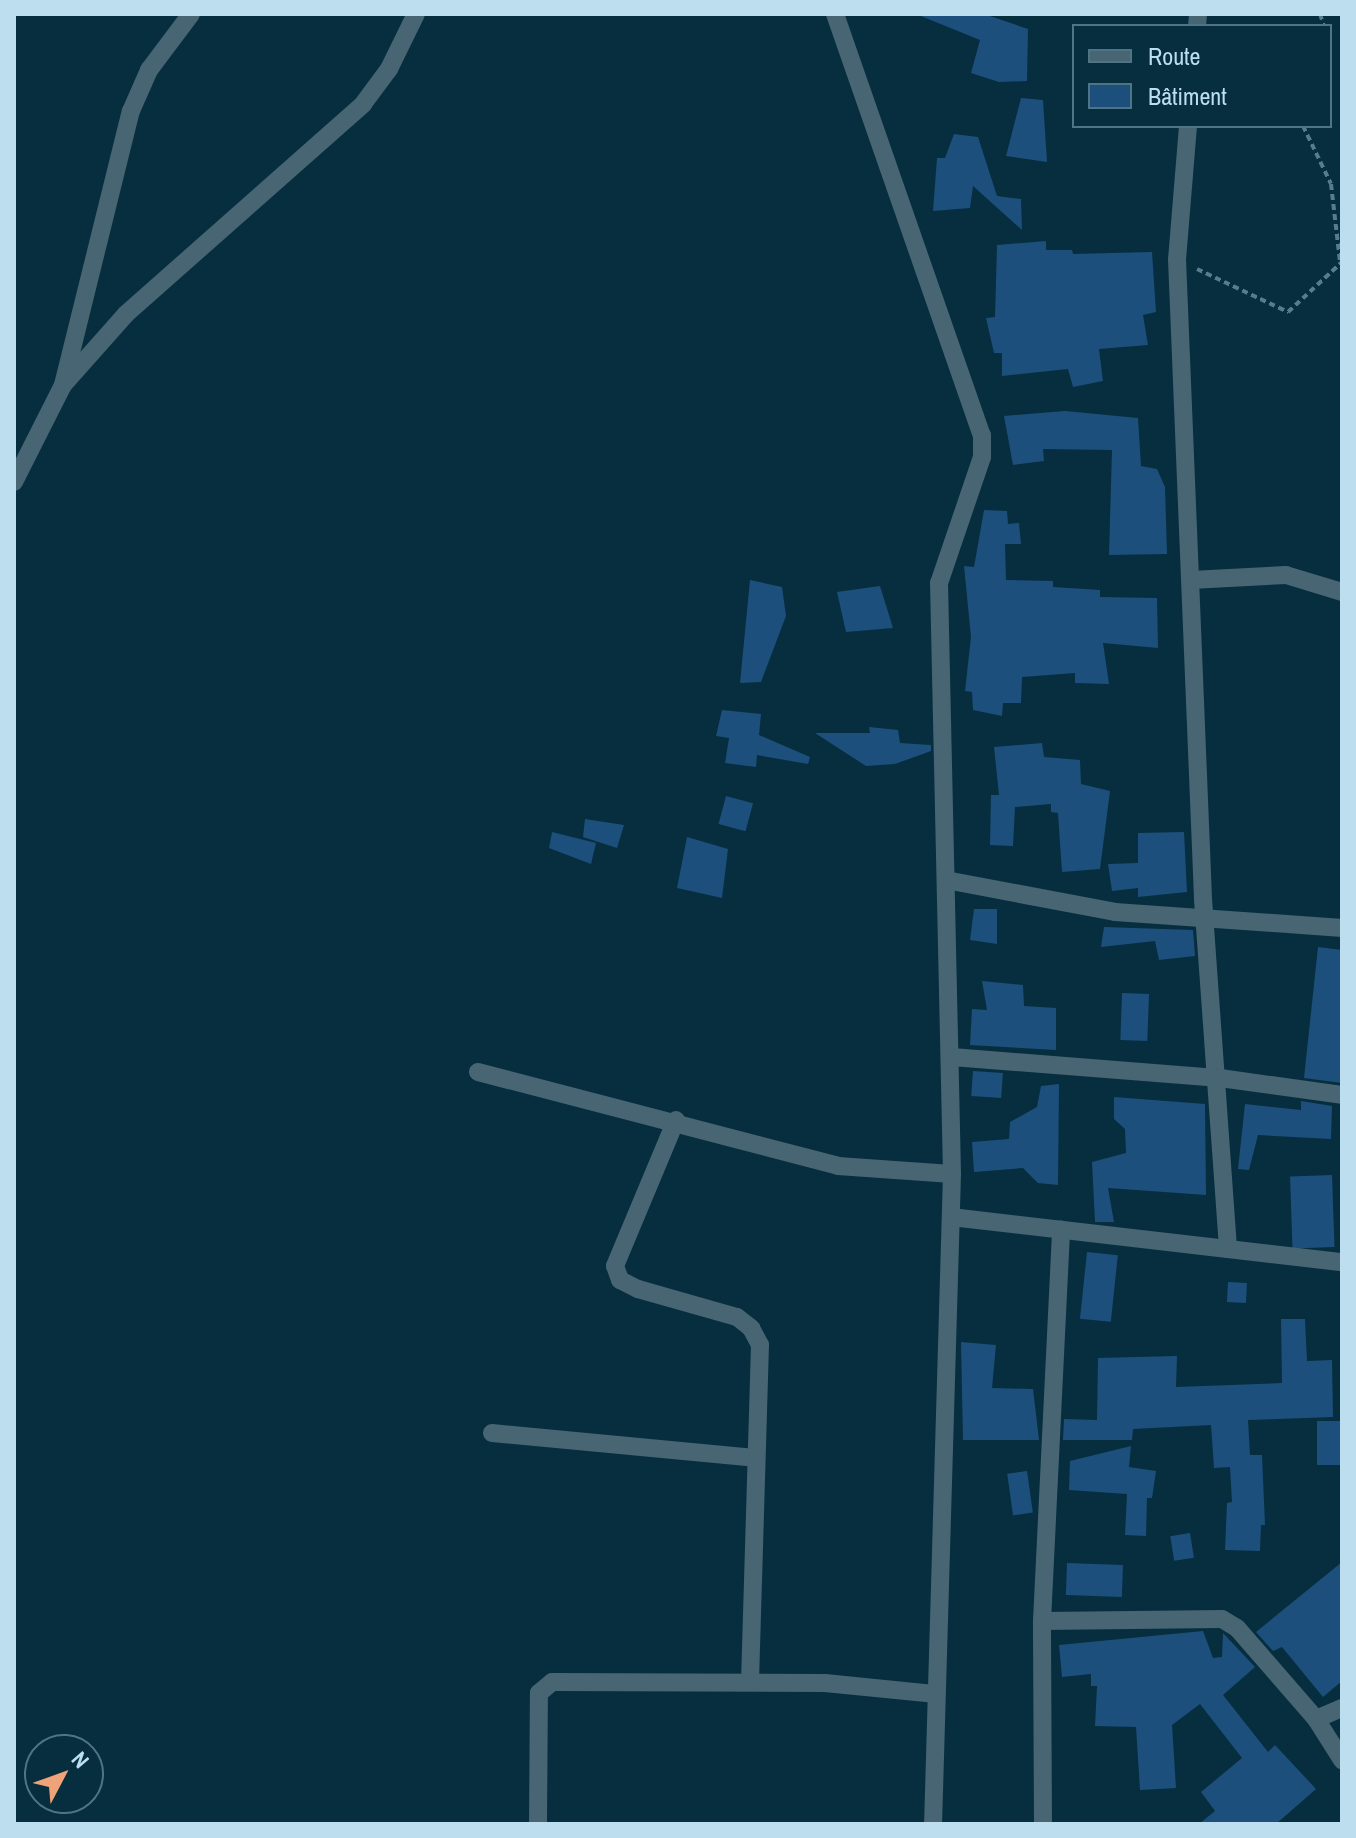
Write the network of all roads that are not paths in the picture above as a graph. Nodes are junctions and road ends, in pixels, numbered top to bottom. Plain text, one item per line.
1 (191, 14) edge
2 (416, 14) edge
3 (835, 14) edge
4 (1188, 128) edge
5 (63, 385) junction
6 (14, 482) edge
7 (1191, 580) junction
8 (1342, 592) edge
9 (946, 880) junction
10 (1205, 919) junction
11 (1342, 928) edge
12 (952, 1057) junction
13 (478, 1072) dead end
14 (1220, 1078) junction
15 (1342, 1095) edge
16 (676, 1120) junction
17 (952, 1174) junction
18 (951, 1217) junction
19 (1061, 1229) junction
20 (1228, 1249) junction
21 (1342, 1262) edge
22 (492, 1433) dead end
23 (755, 1458) junction
24 (1042, 1621) junction
25 (750, 1681) junction
26 (936, 1694) junction
27 (1342, 1708) edge
28 (1316, 1719) junction
29 (1342, 1760) edge
30 (538, 1824) edge
31 (933, 1824) edge
32 (1043, 1824) edge

1 - 5 street
2 - 5 street
3 - 9 street
4 - 7 street
5 - 6 street
7 - 8 street
7 - 10 street
9 - 10 street
9 - 12 street
10 - 11 street
10 - 14 street
12 - 14 street
12 - 17 street
13 - 16 street
14 - 15 street
14 - 20 street
16 - 17 street
16 - 23 street
17 - 18 street
18 - 19 street
18 - 26 street
19 - 20 street
19 - 24 street
20 - 21 street
22 - 23 street
23 - 25 street
24 - 28 street
24 - 32 street
25 - 26 street
25 - 30 street
26 - 31 street
27 - 28 street
28 - 29 street

